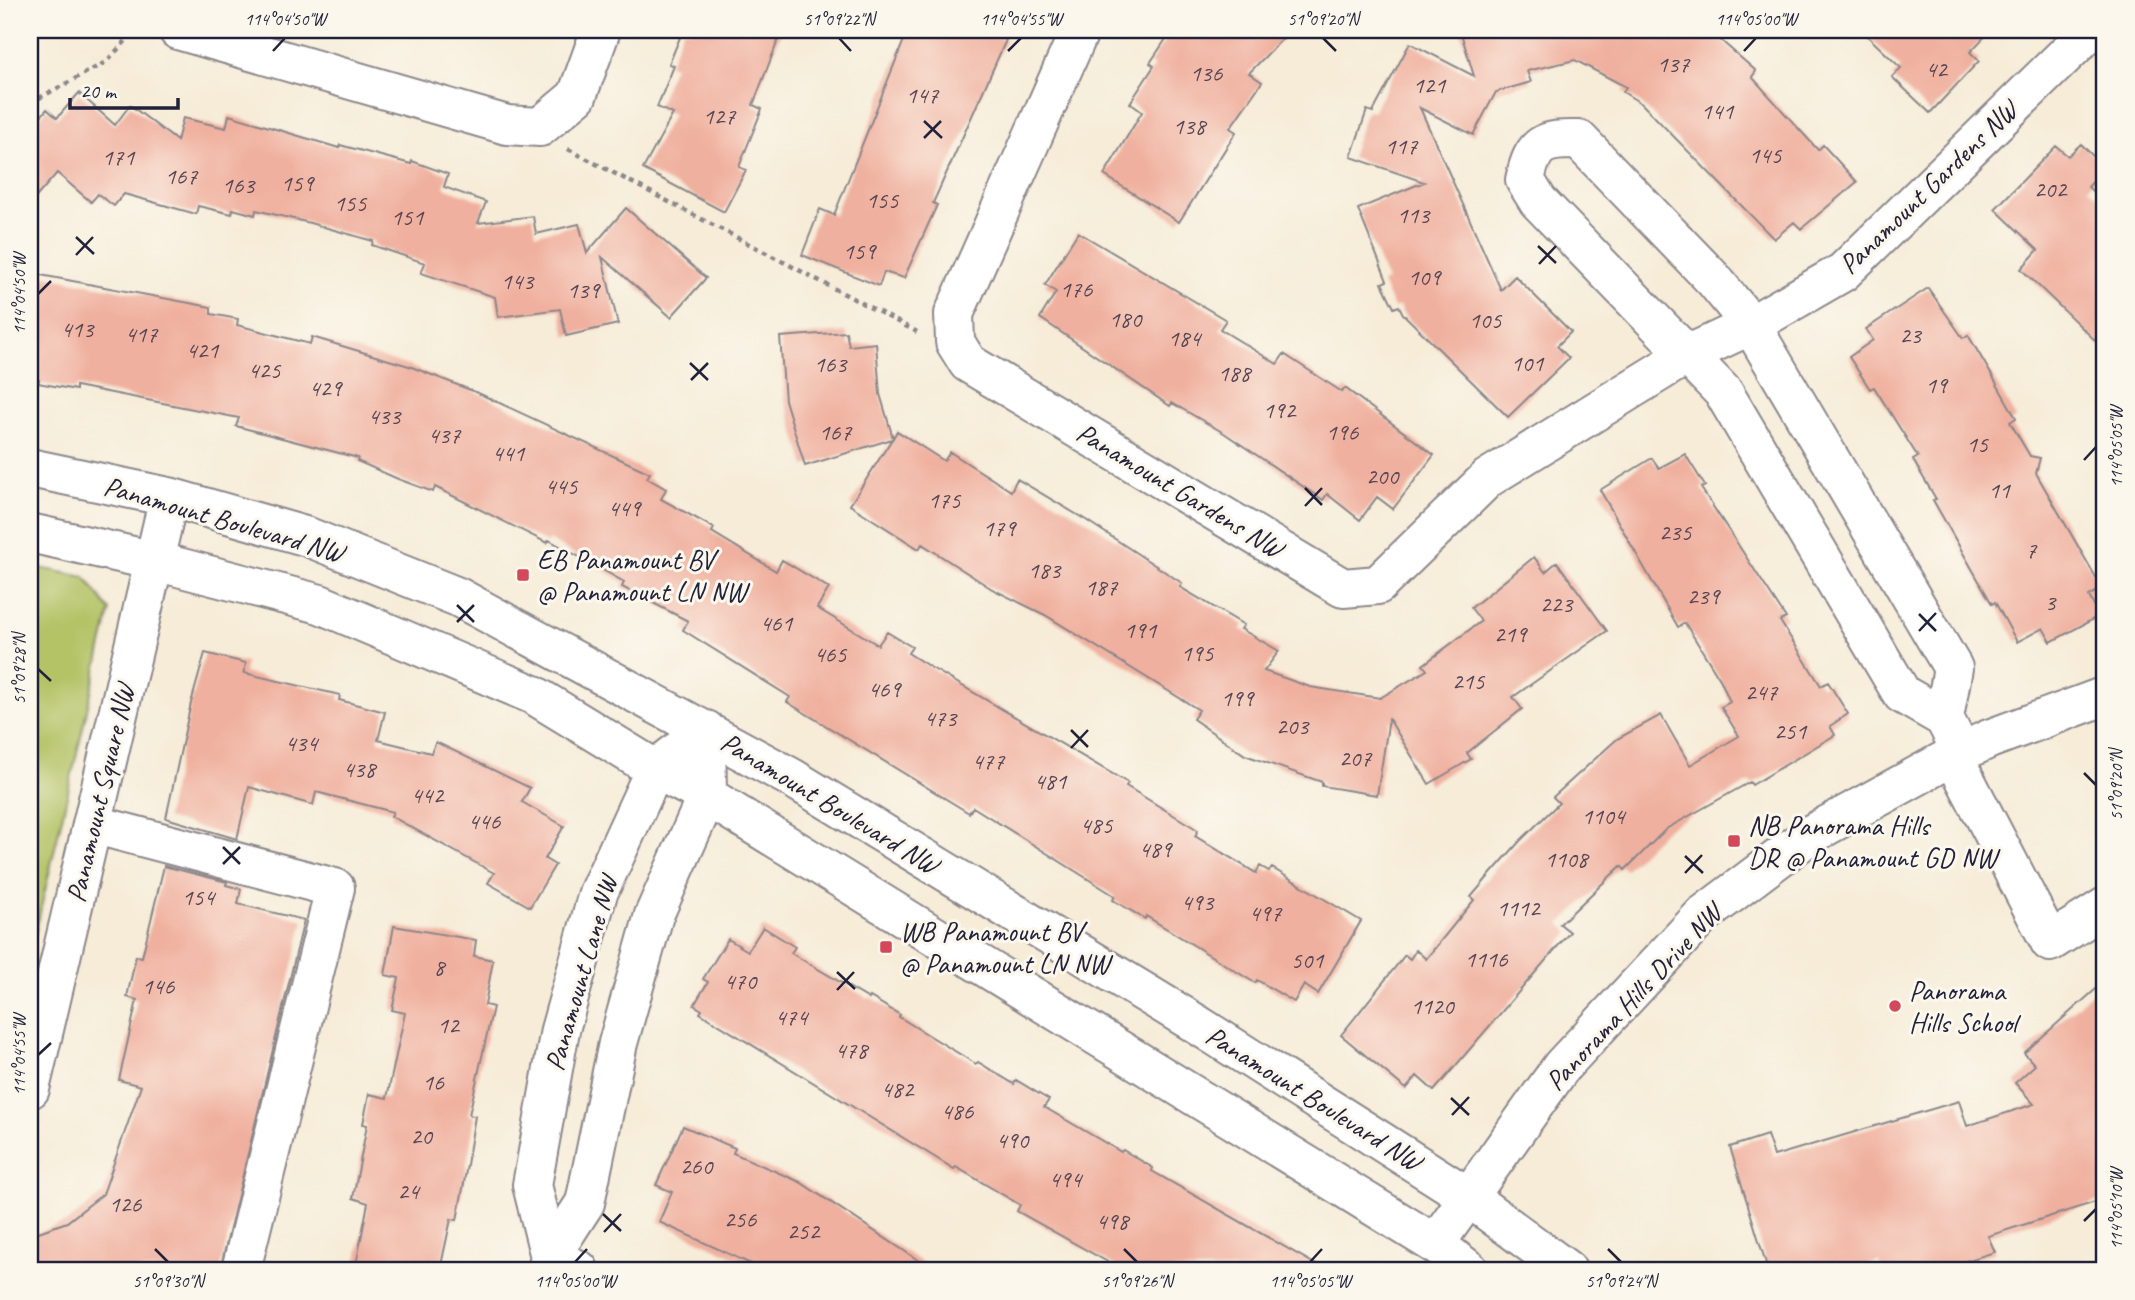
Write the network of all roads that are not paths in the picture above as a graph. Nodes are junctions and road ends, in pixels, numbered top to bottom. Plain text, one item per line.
1 (178, 30) edge
2 (601, 30) edge
3 (1080, 30) edge
4 (2092, 30) edge
5 (2105, 43) edge
6 (1751, 325) junction
7 (1685, 356) junction
8 (30, 468) edge
9 (169, 498) junction
10 (30, 533) edge
11 (155, 561) junction
12 (2105, 696) edge
13 (1944, 718) junction
14 (706, 730) junction
15 (1957, 753) junction
16 (655, 769) junction
17 (707, 796) junction
18 (92, 824) junction
19 (2105, 906) edge
20 (30, 1088) edge
21 (1468, 1196) junction
22 (1436, 1244) junction
23 (559, 1266) edge
24 (241, 1270) edge
25 (1469, 1270) edge
26 (1567, 1270) edge

1 - 2 street
3 - 7 street, Panamount Gardens NW
4 - 5 street
4 - 6 street, Panamount Gardens NW
6 - 7 street, Panamount Gardens NW
6 - 7 street
6 - 13 street
7 - 13 street
8 - 9 street, Panamount Boulevard NW
9 - 11 street, Panamount Square NW
9 - 14 street, Panamount Boulevard NW
10 - 11 street, Panamount Boulevard NW
11 - 16 street, Panamount Boulevard NW
11 - 18 street, Panamount Square NW
12 - 15 street, Panorama Hills Drive NW
13 - 15 street
14 - 16 street, Panamount Lane NW
14 - 17 street, Panamount Lane NW
14 - 21 street, Panamount Boulevard NW
15 - 19 street
15 - 21 street, Panorama Hills Drive NW
16 - 17 street, Panamount Boulevard NW
16 - 23 street, Panamount Lane NW
17 - 22 street, Panamount Boulevard NW
17 - 23 street, Panamount Lane NW
18 - 20 street, Panamount Square NW
18 - 24 street
21 - 22 street, Panorama Hills Drive NW
21 - 26 street, Panamount Boulevard NW
22 - 25 street, Panamount Boulevard NW

